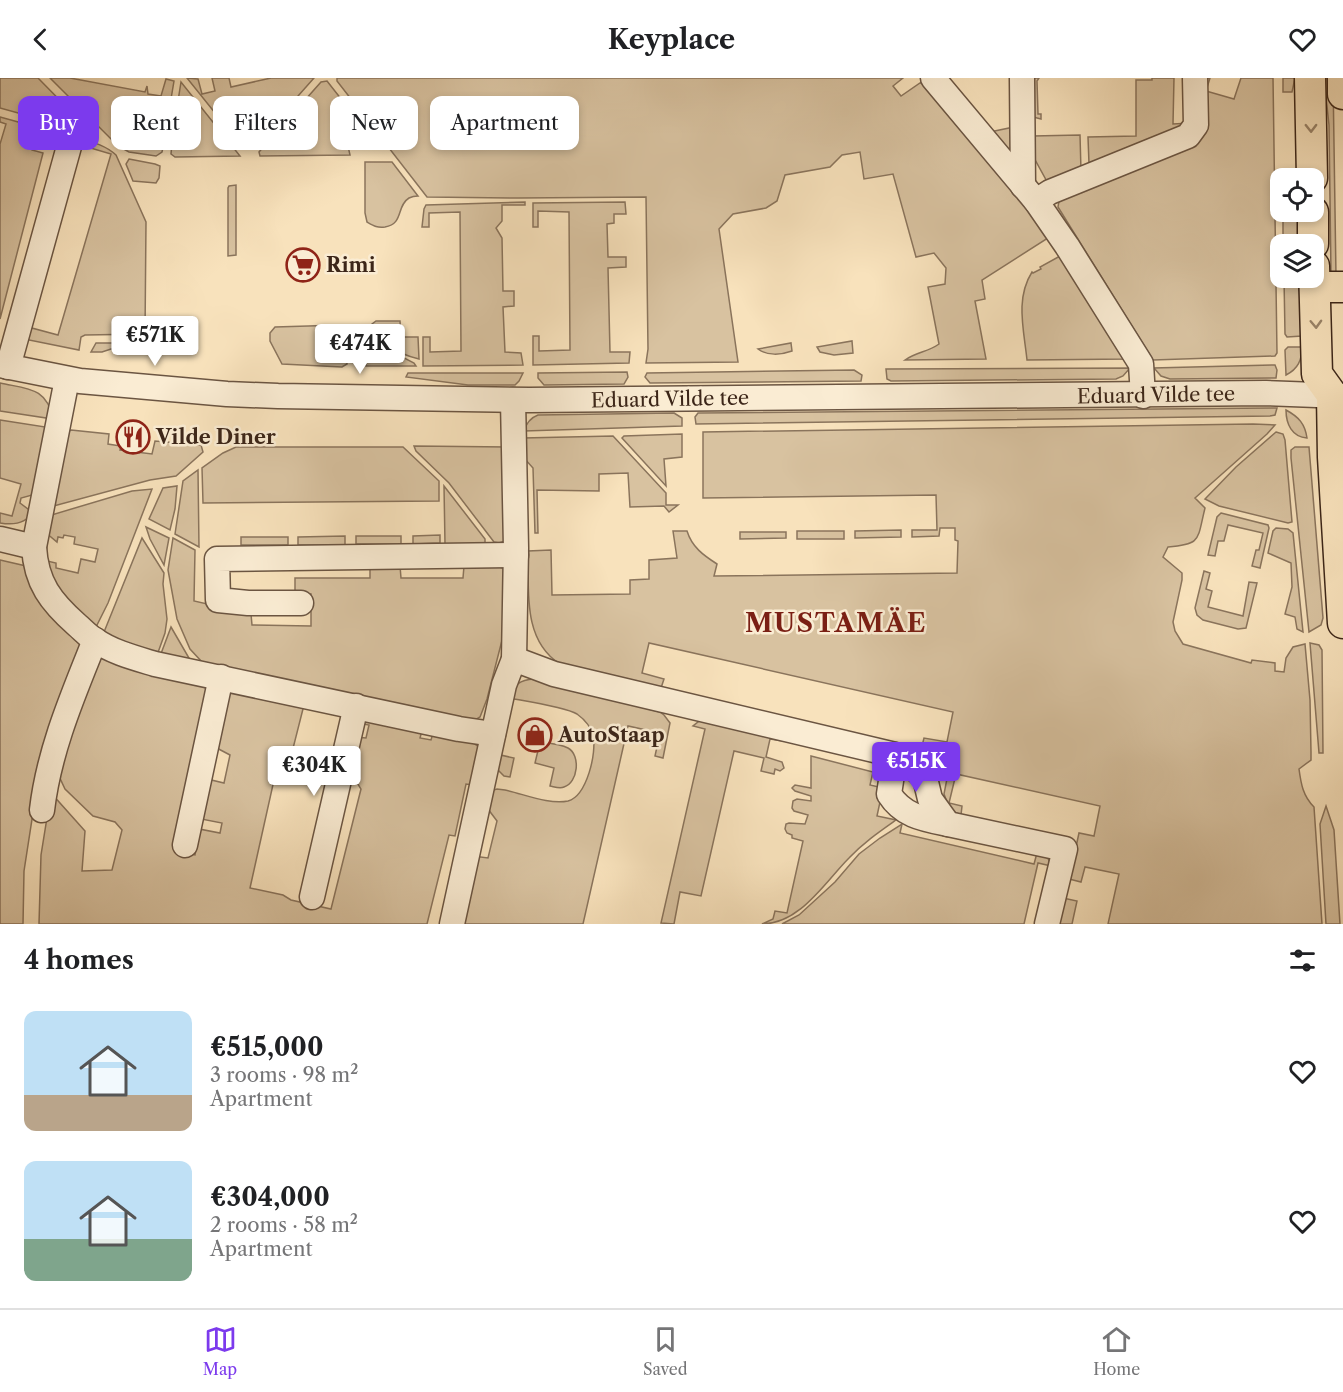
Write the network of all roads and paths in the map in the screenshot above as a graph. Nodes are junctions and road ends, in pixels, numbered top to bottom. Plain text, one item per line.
1 (933, 78) edge
2 (1022, 78) edge
3 (1195, 78) edge
4 (1310, 78) edge
5 (1343, 78) edge
6 (1343, 93) edge
7 (68, 150) edge
8 (1312, 168) edge
9 (1029, 194) junction
10 (1323, 288) edge
11 (4, 366) edge
12 (67, 379) junction
13 (1339, 390) edge
14 (1143, 396) junction
15 (513, 400) junction
16 (0, 539) edge
17 (33, 547) junction
18 (516, 555) junction
19 (301, 603) dead end
20 (1343, 623) edge
21 (95, 640) junction
22 (514, 659) junction
23 (221, 677) junction
24 (356, 706) junction
25 (493, 734) junction
26 (895, 755) junction
27 (42, 810) dead end
28 (948, 824) junction
29 (184, 845) dead end
30 (312, 897) dead end
31 (452, 924) edge
32 (1047, 924) edge

1 - 9 street
2 - 9 street
3 - 9 street
4 -> 8 main road
5 - 6 main road
7 - 11 street
9 - 14 street
10 -> 13 main road
11 - 12 street, Eduard Vilde tee
12 - 15 street, Eduard Vilde tee
12 - 17 street
13 - 14 street, Eduard Vilde tee
13 - 20 main road
14 - 15 street, Eduard Vilde tee
15 - 18 street
16 - 17 street
17 - 21 street
18 - 19 street
18 - 22 street
21 - 23 street
21 - 27 street
22 - 25 street
22 - 26 street
23 - 24 street
23 - 29 street
24 - 25 street
24 - 30 street
25 - 31 street
26 - 28 street
26 - 28 street
28 - 32 street

